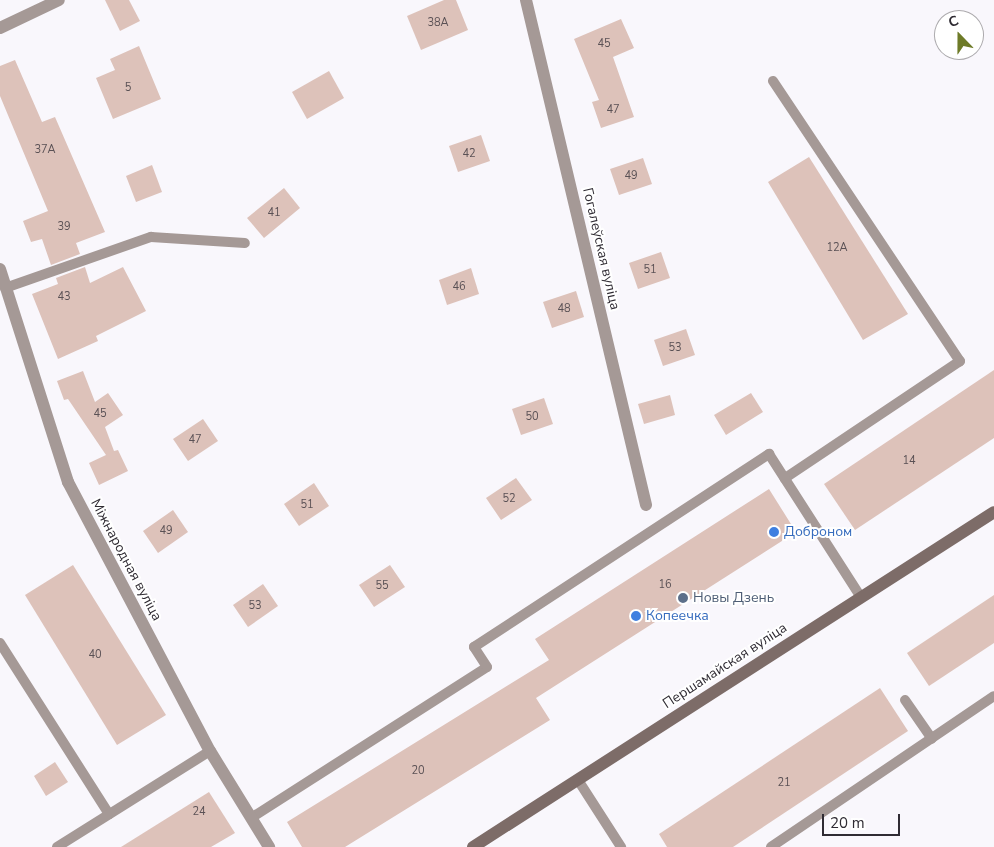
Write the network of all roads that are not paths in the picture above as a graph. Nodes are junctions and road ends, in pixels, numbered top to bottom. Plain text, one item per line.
1 (59, 0) edge
2 (526, 0) edge
3 (0, 28) edge
4 (773, 81) dead end
5 (245, 243) dead end
6 (0, 269) edge
7 (5, 288) junction
8 (785, 478) junction
9 (646, 505) dead end
10 (994, 512) edge
11 (860, 596) junction
12 (0, 643) edge
13 (994, 696) edge
14 (905, 700) dead end
15 (932, 739) junction
16 (210, 752) junction
17 (578, 780) junction
18 (109, 814) junction
19 (250, 818) junction
20 (57, 847) edge
21 (269, 847) edge
22 (473, 847) edge
23 (621, 847) edge
24 (771, 847) edge

1 - 3 street
2 - 9 street, Гогалеўская вуліца
4 - 8 lane
5 - 7 lane
6 - 7 street, Міжнародная вуліца
7 - 16 street, Міжнародная вуліца
8 - 11 lane
8 - 19 lane
10 - 11 main road, Першамайская вуліца
11 - 17 main road, Першамайская вуліца
12 - 18 lane
13 - 15 lane
14 - 15 lane
15 - 24 lane
16 - 18 lane
16 - 19 street, Міжнародная вуліца
17 - 22 main road, Першамайская вуліца
17 - 23 lane
18 - 20 lane
19 - 21 street, Міжнародная вуліца

